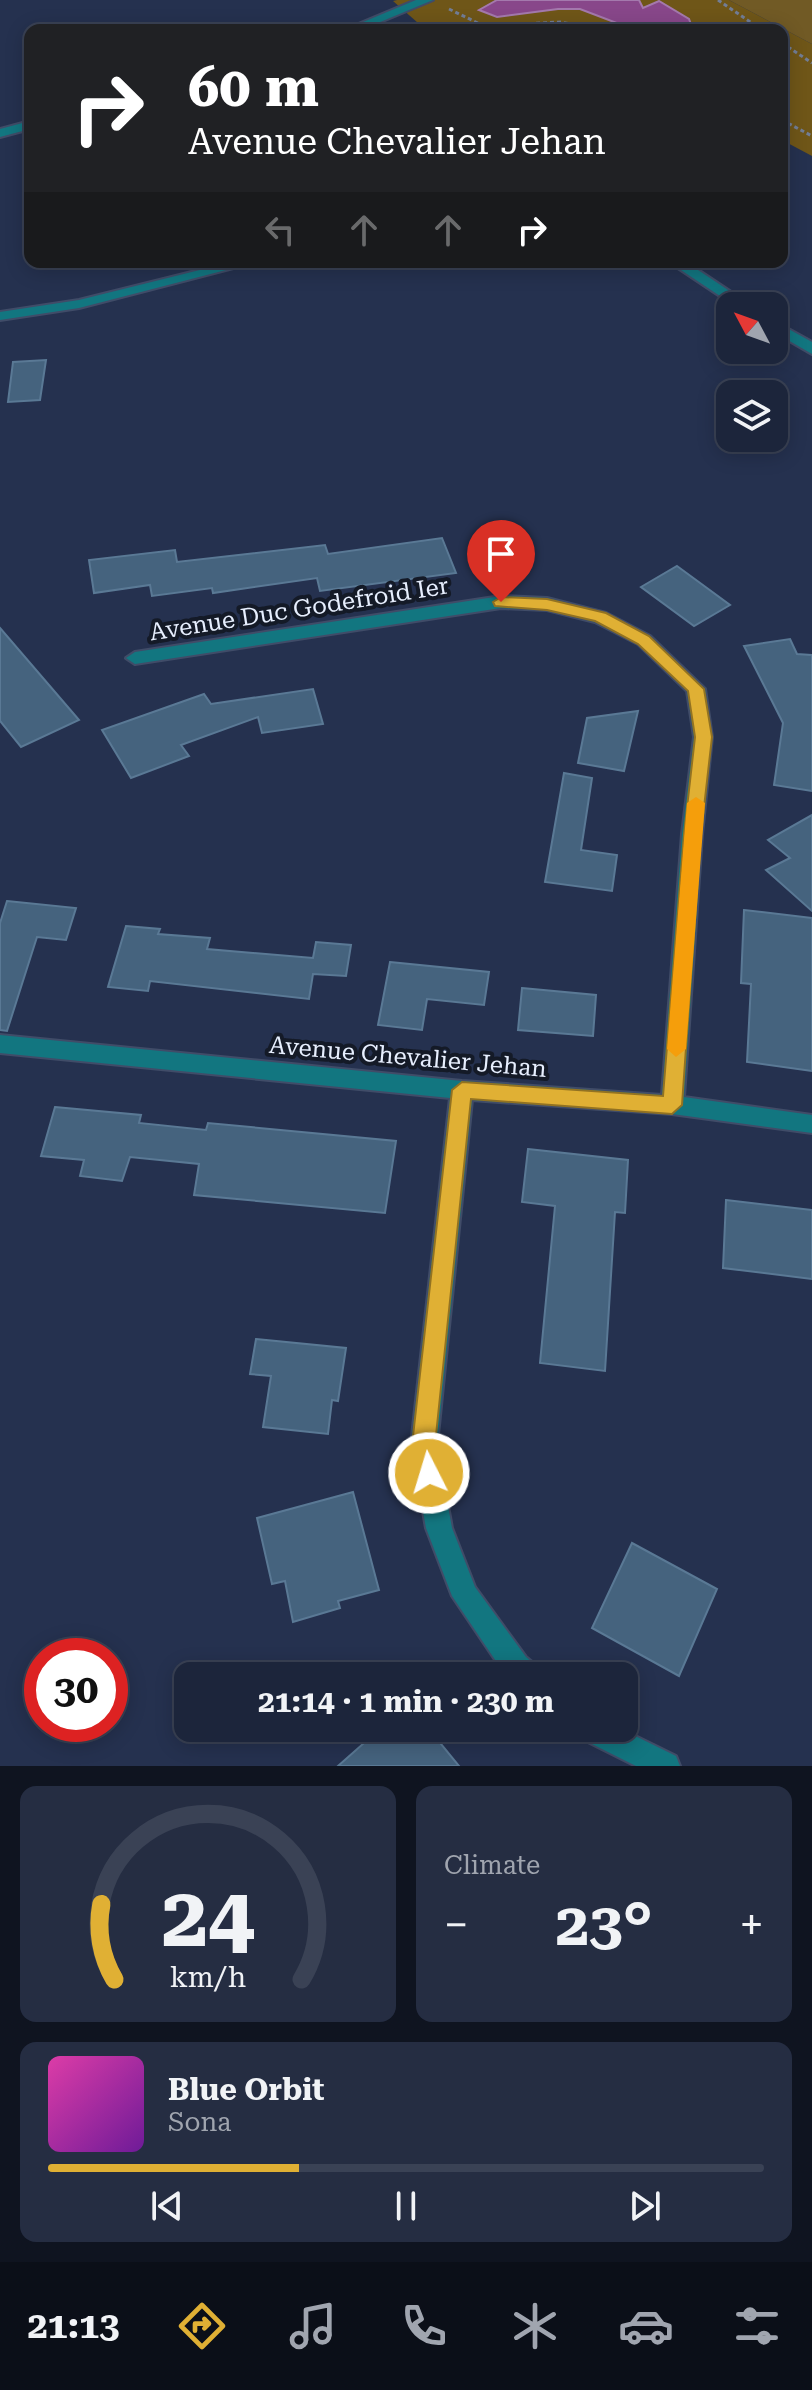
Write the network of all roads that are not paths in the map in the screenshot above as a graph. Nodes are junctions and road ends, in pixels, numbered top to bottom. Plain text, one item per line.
1 (427, 0) edge
2 (365, 24) edge
3 (24, 127) edge
4 (0, 133) edge
5 (226, 268) edge
6 (685, 268) edge
7 (723, 292) edge
8 (0, 316) edge
9 (788, 334) edge
10 (812, 349) edge
11 (135, 658) dead end
12 (0, 1044) edge
13 (462, 1090) junction
14 (672, 1105) junction
15 (812, 1124) edge
16 (512, 1662) edge
17 (618, 1742) edge
18 (666, 1766) edge

1 - 2 street
3 - 4 street
5 - 8 street
6 - 7 street
9 - 10 street
11 - 14 street, Avenue Duc Godefroid Ier
12 - 13 street, Avenue Chevalier Jehan
13 - 14 street, Avenue Chevalier Jehan
13 - 16 street
14 - 15 street, Avenue Chevalier Jehan
17 - 18 street

